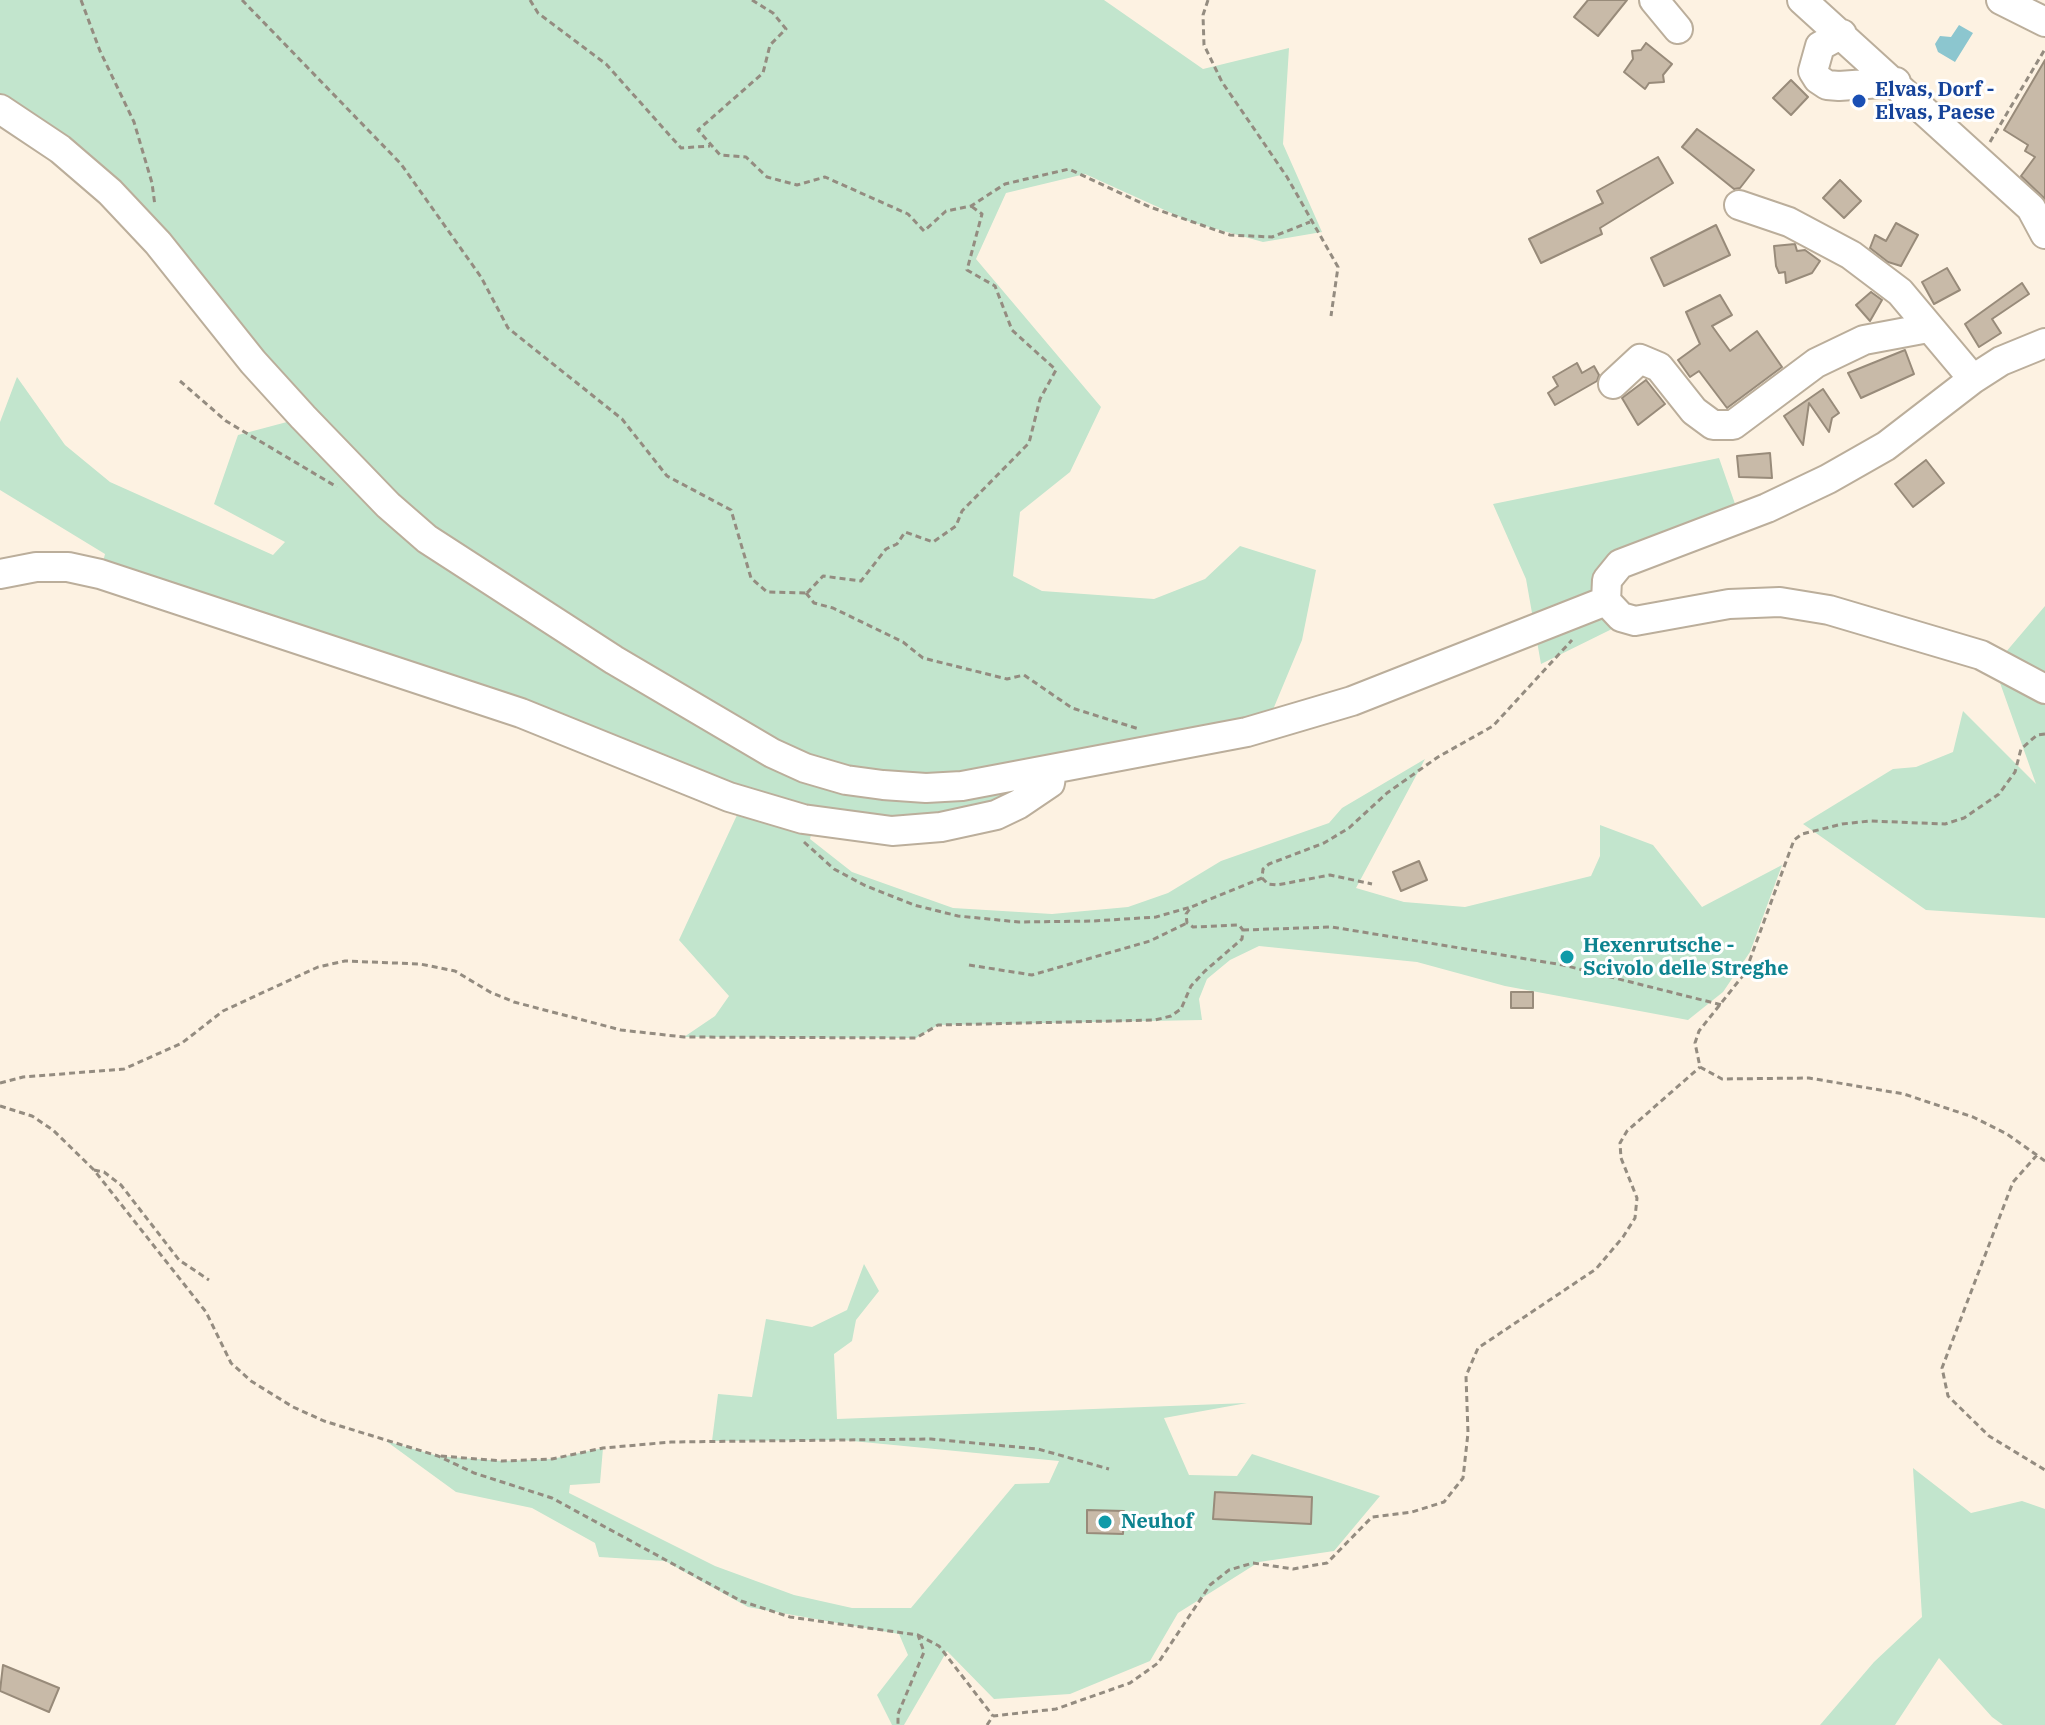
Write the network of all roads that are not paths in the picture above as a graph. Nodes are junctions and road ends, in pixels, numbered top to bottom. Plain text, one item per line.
1 (1654, 0) edge
2 (1802, 0) edge
3 (2001, 0) edge
4 (2045, 22) edge
5 (1678, 29) dead end
6 (1842, 34) junction
7 (1896, 82) junction
8 (0, 109) edge
9 (1739, 205) dead end
10 (2045, 234) edge
11 (1928, 328) junction
12 (2045, 343) edge
13 (1973, 379) junction
14 (1613, 384) dead end
15 (0, 574) edge
16 (1593, 606) junction
17 (2045, 689) edge
18 (1052, 770) junction

1 - 5 street
2 - 6 street
3 - 4 street
6 - 7 street
6 - 7 street
7 - 10 street
8 - 18 street
9 - 11 street
11 - 13 street
11 - 14 street
12 - 13 street
13 - 16 street
15 - 18 street
16 - 17 street
16 - 18 street

